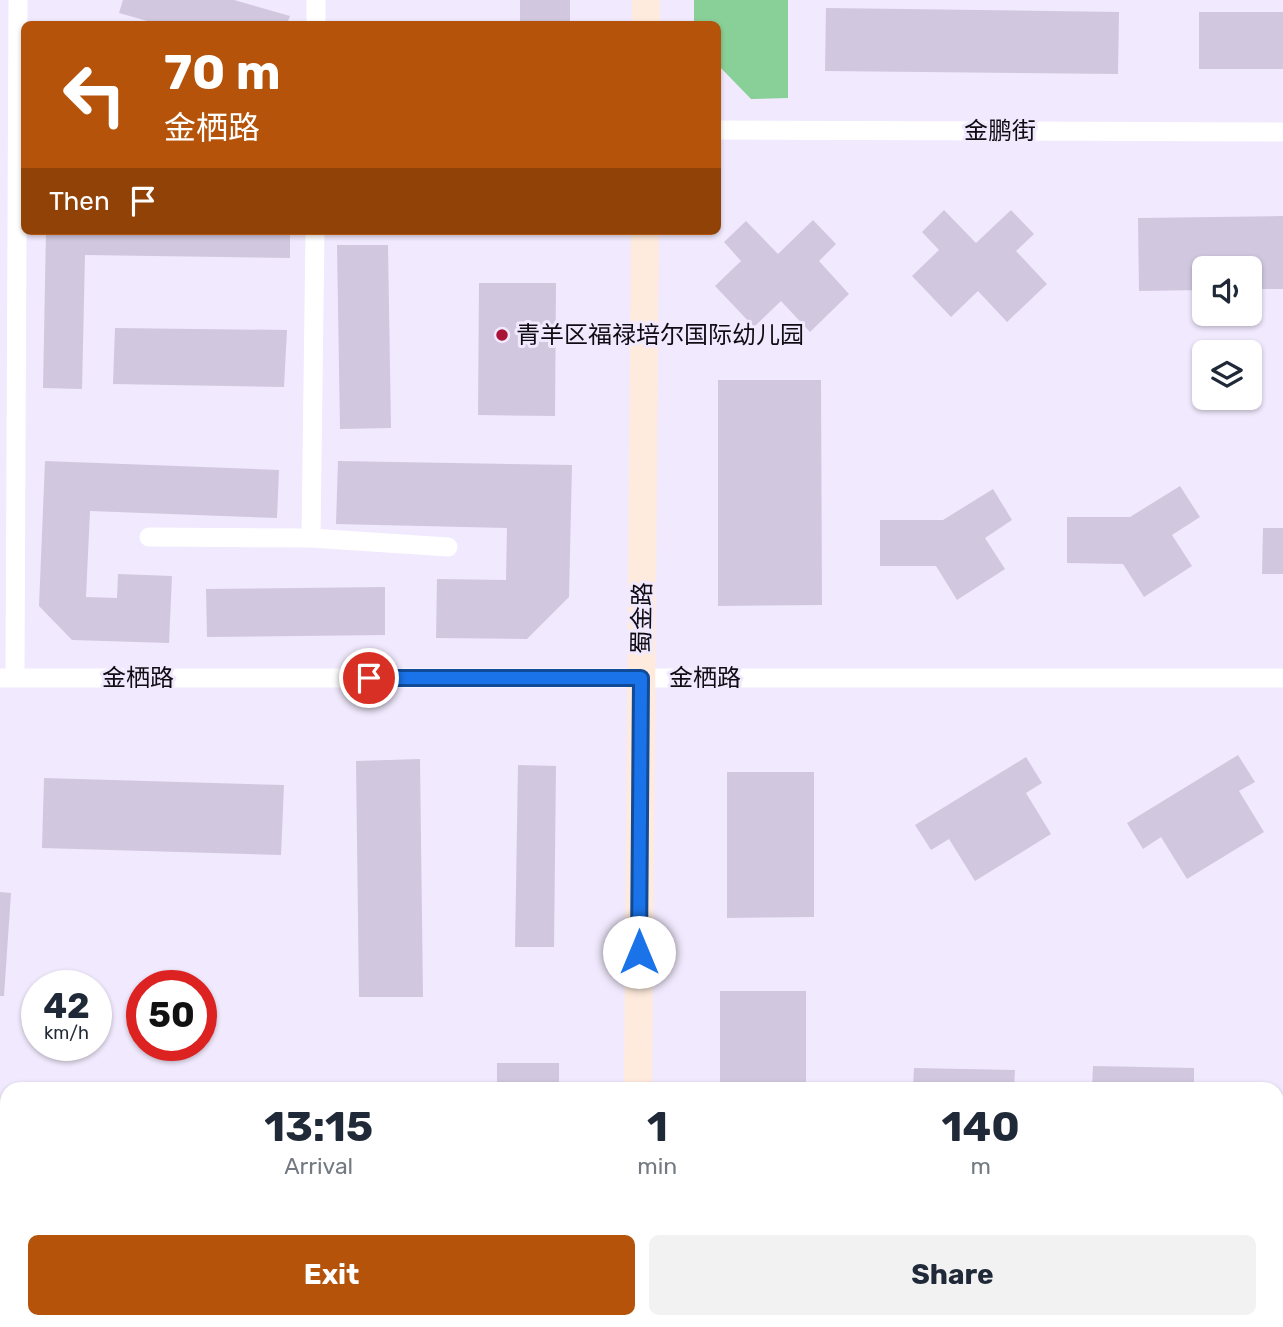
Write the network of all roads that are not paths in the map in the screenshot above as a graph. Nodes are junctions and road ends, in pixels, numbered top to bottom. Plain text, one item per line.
1 (18, 0) edge
2 (316, 0) edge
3 (646, 0) edge
4 (317, 21) edge
5 (646, 21) edge
6 (14, 130) edge
7 (721, 130) edge
8 (1283, 131) edge
9 (315, 235) edge
10 (645, 235) edge
11 (149, 537) dead end
12 (311, 538) junction
13 (448, 547) dead end
14 (8, 678) edge
15 (641, 678) junction
16 (1283, 678) edge
17 (638, 1082) edge

1 - 6 street
2 - 4 street
3 - 5 main road
6 - 14 street
7 - 8 street, 金鹏街
9 - 12 street
10 - 15 main road, 蜀金路
11 - 12 street
12 - 13 street
14 - 15 street, 金栖路
15 - 16 street, 金栖路
15 - 17 main road, 蜀金路

